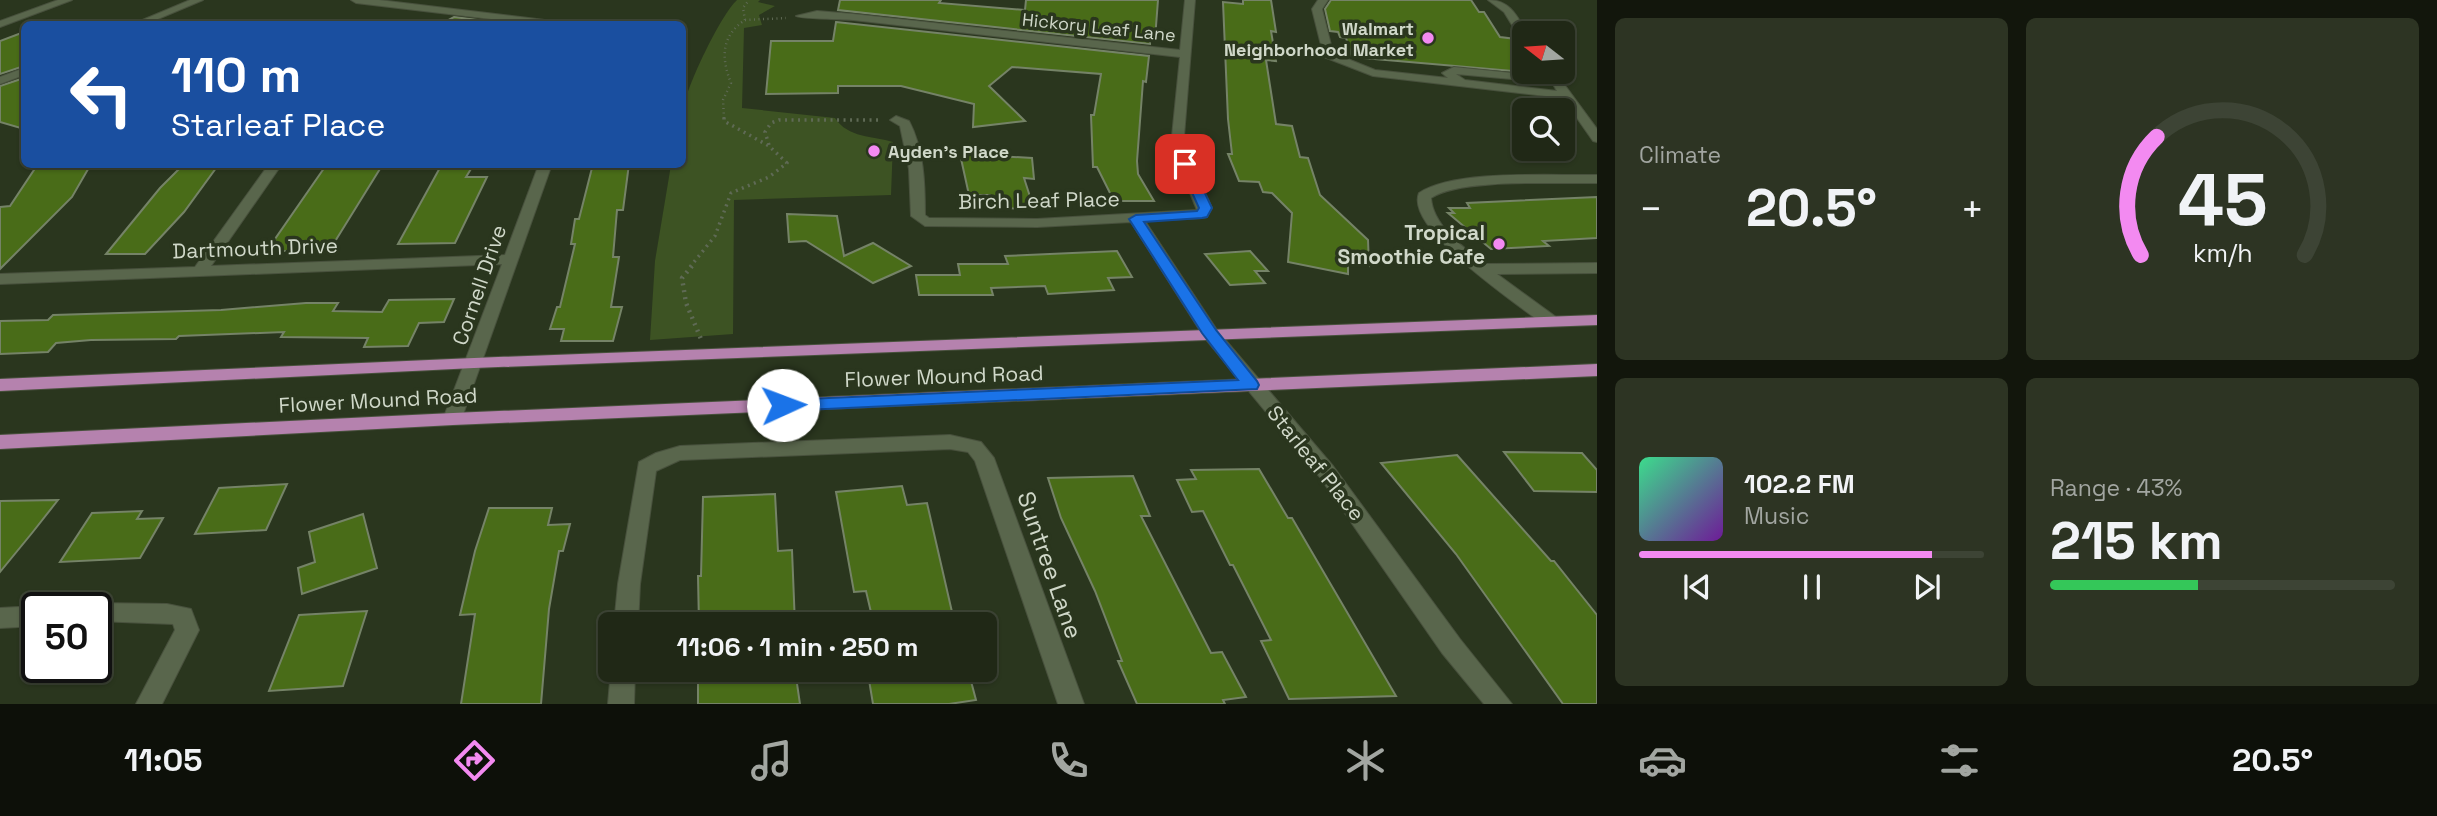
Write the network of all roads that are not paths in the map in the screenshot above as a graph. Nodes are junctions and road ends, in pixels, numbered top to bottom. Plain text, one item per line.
1 (48, 0) edge
2 (198, 0) edge
3 (356, 0) edge
4 (1190, 0) edge
5 (1322, 0) edge
6 (1493, 0) edge
7 (64, 1) edge
8 (800, 16) road end
9 (146, 21) edge
10 (528, 21) edge
11 (1515, 21) edge
12 (0, 24) edge
13 (1185, 54) junction
14 (21, 72) edge
15 (1512, 74) edge
16 (0, 81) edge
17 (1464, 84) junction
18 (1558, 84) edge
19 (1566, 95) junction
20 (896, 120) road end
21 (1597, 138) edge
22 (273, 168) edge
23 (545, 168) edge
24 (1597, 179) edge
25 (1136, 219) junction
26 (512, 260) junction
27 (1597, 268) edge
28 (1483, 269) junction
29 (200, 271) junction
30 (0, 279) edge
31 (1597, 320) edge
32 (1550, 321) junction
33 (1210, 333) junction
34 (474, 363) junction
35 (1597, 370) edge
36 (0, 385) edge
37 (1251, 385) junction
38 (453, 419) junction
39 (0, 442) edge
40 (112, 612) edge
41 (627, 612) edge
42 (21, 617) edge
43 (0, 618) edge
44 (622, 682) edge
45 (149, 704) edge
46 (621, 704) edge
47 (1071, 704) edge
48 (1499, 704) edge

1 - 7 street
2 - 9 street
3 - 10 street
4 - 13 street
5 - 17 street
6 - 11 street
7 - 12 street
8 - 13 street, Hickory Leaf Lane
13 - 25 street, Birch Leaf Place
14 - 16 street
15 - 17 street
17 - 19 street
18 - 19 street
19 - 21 street
20 - 25 street, Birch Leaf Place
22 - 29 street
23 - 26 street, Cornell Drive
24 - 28 street
25 - 33 street, Starleaf Place
26 - 29 street, Dartmouth Drive
26 - 34 street, Cornell Drive
27 - 28 street
28 - 32 street
29 - 30 street, Dartmouth Drive
31 - 32 main road, Flower Mound Road
32 - 33 main road, Flower Mound Road
33 - 34 main road, Flower Mound Road
33 - 37 street, Starleaf Place
34 - 36 main road, Flower Mound Road
34 - 38 street, Cornell Drive
35 - 37 main road, Flower Mound Road
37 - 38 main road, Flower Mound Road
37 - 48 street, Starleaf Place
38 - 39 main road, Flower Mound Road
40 - 45 street
41 - 47 street, Suntree Lane
42 - 43 street
44 - 46 street

